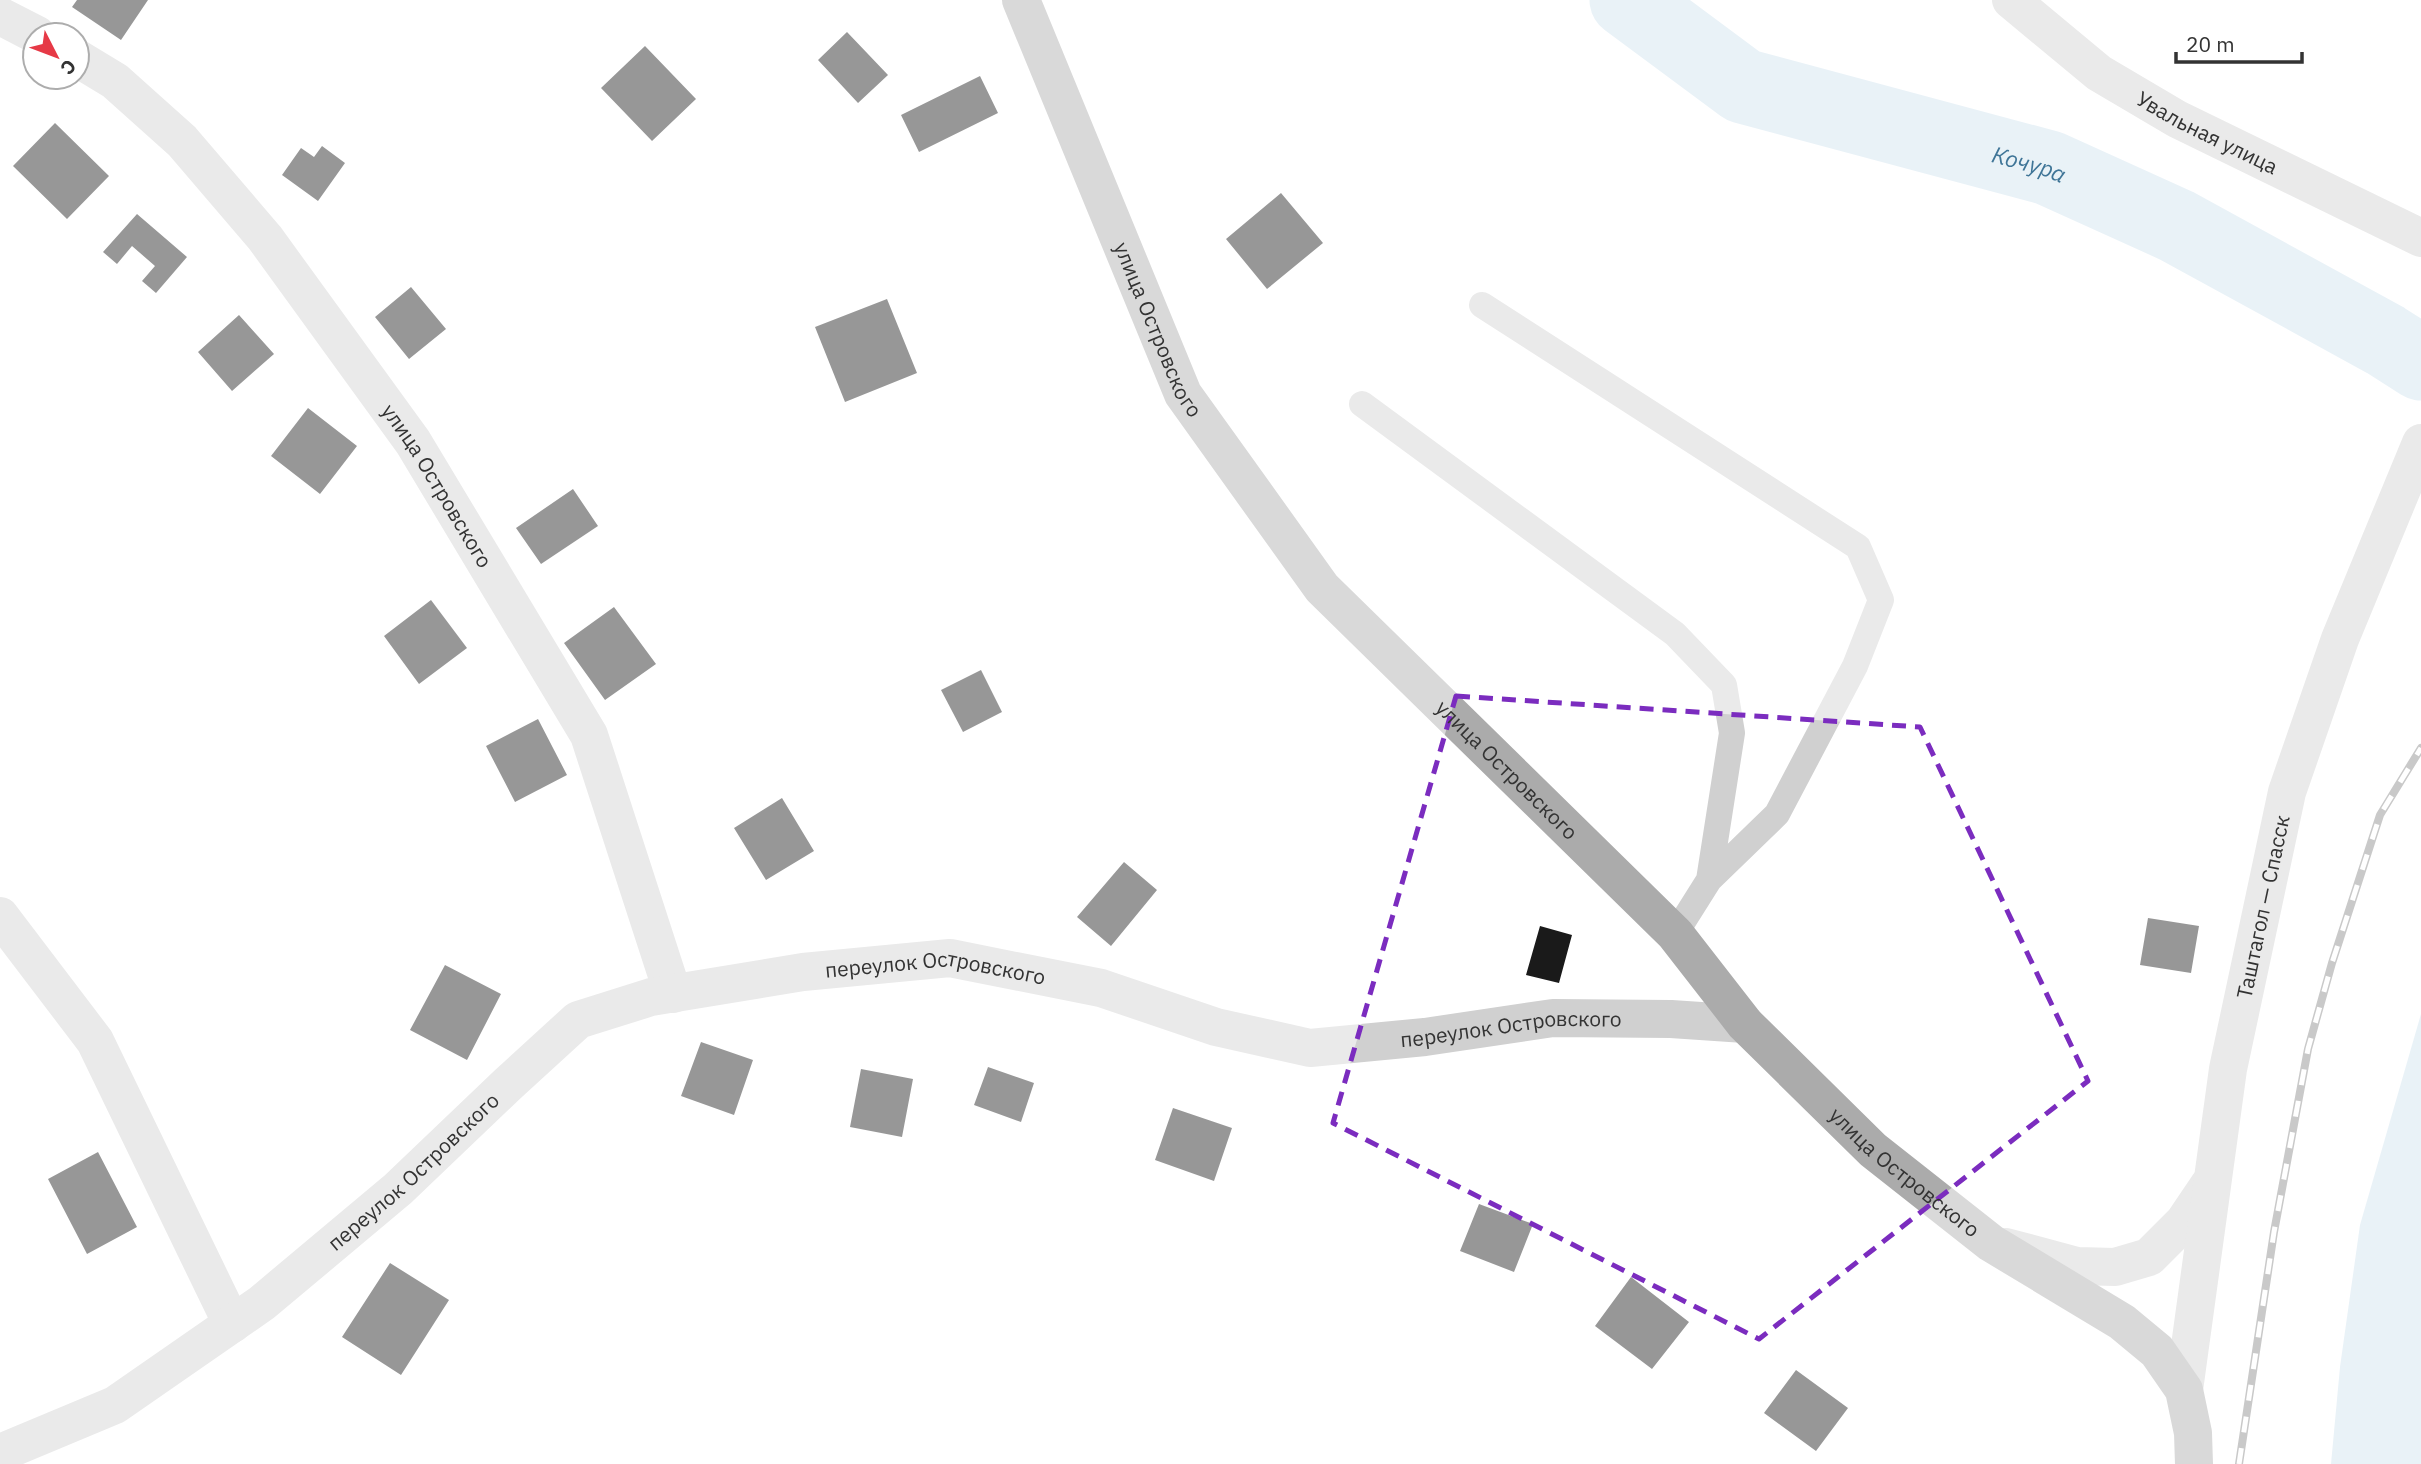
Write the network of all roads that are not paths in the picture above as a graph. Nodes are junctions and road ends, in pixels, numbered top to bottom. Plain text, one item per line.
1 (1021, 0) edge
2 (2011, 0) edge
3 (0, 16) edge
4 (21, 27) edge
5 (91, 66) edge
6 (2421, 238) edge
7 (1482, 305) dead end
8 (1362, 404) dead end
9 (2421, 443) edge
10 (1709, 880) junction
11 (0, 916) edge
12 (1675, 934) junction
13 (673, 995) junction
14 (1745, 1024) junction
15 (2212, 1181) junction
16 (1991, 1243) junction
17 (232, 1324) junction
18 (2184, 1390) junction
19 (0, 1453) edge
20 (2194, 1464) edge

1 - 12 main road, улица Островского
2 - 6 street, Увальная улица
3 - 4 street
5 - 13 street, улица Островского
7 - 10 lane
8 - 10 lane
9 - 15 street, Таштагол — Спасск
10 - 12 lane
11 - 17 street
12 - 14 main road, улица Островского
13 - 14 street, переулок Островского
13 - 17 street, переулок Островского
14 - 16 main road, улица Островского
15 - 16 street
15 - 18 street, Таштагол — Спасск
16 - 18 main road, улица Островского
17 - 19 street, переулок Островского
18 - 20 main road

